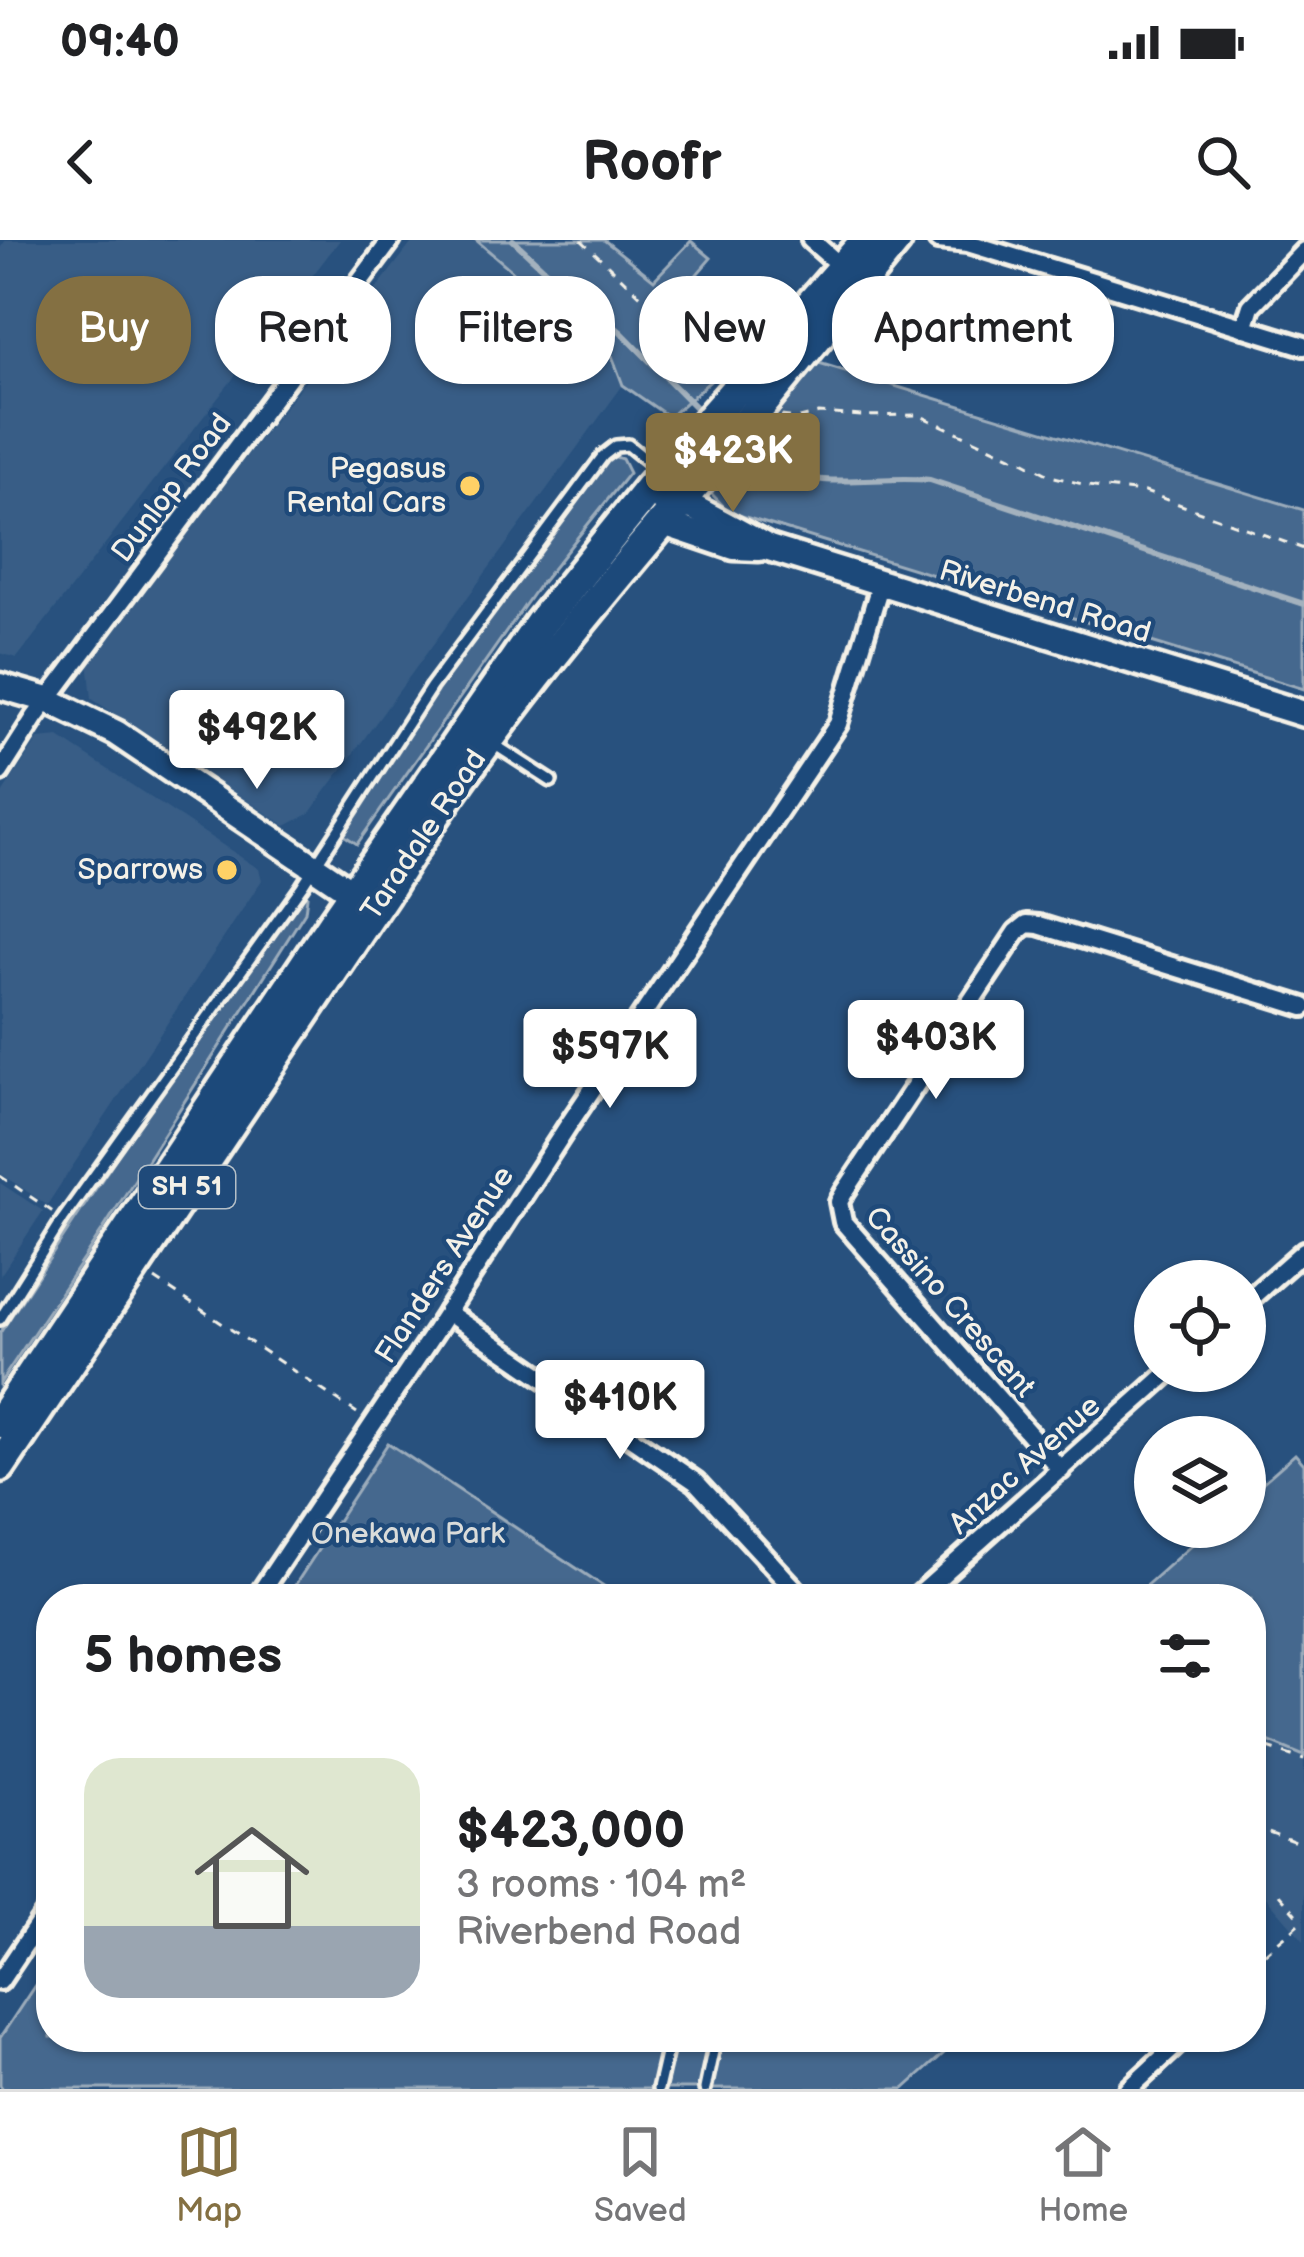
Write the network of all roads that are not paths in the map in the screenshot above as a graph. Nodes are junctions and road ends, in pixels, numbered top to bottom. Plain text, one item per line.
1 (392, 240) edge
2 (811, 240) edge
3 (867, 240) edge
4 (896, 240) edge
5 (938, 240) edge
6 (966, 242) edge
7 (1304, 250) edge
8 (851, 276) junction
9 (832, 300) edge
10 (1244, 328) junction
11 (1304, 346) edge
12 (661, 490) junction
13 (881, 582) junction
14 (0, 686) edge
15 (48, 700) junction
16 (1304, 714) edge
17 (487, 741) junction
18 (0, 772) edge
19 (551, 781) dead end
20 (312, 867) junction
21 (365, 902) junction
22 (1304, 1007) edge
23 (1302, 1257) edge
24 (1266, 1287) edge
25 (447, 1312) junction
26 (0, 1318) edge
27 (1147, 1392) edge
28 (0, 1422) edge
29 (0, 1466) edge
30 (1060, 1470) junction
31 (266, 1584) edge
32 (790, 1584) edge
33 (932, 1584) edge
34 (36, 1927) edge
35 (0, 1981) edge
36 (667, 2052) edge
37 (713, 2052) edge
38 (1169, 2052) edge
39 (658, 2089) edge
40 (705, 2089) edge
41 (1129, 2089) edge

1 - 15 street, Dunlop Road
2 - 8 street
3 - 8 highway, Taradale Road / SH 51
4 - 8 highway, Taradale Road / SH 51
5 - 6 street
6 - 10 street
7 - 10 street
9 - 12 highway, Taradale Road / SH 51
10 - 11 street
12 - 13 street, Riverbend Road
12 - 17 highway, Taradale Road / SH 51
12 - 20 lane
12 - 21 highway, Taradale Road / SH 51
13 - 16 street, Riverbend Road
13 - 25 street, Flanders Avenue
14 - 15 street
15 - 18 street, Dunlop Road
15 - 20 street
17 - 19 lane
17 - 21 highway, Taradale Road / SH 51
20 - 21 street
20 - 26 lane
21 - 28 highway, Taradale Road / SH 51
21 - 29 highway, Taradale Road / SH 51
22 - 30 street, Cassino Crescent
23 - 24 street
25 - 31 street, Flanders Avenue
25 - 32 street
27 - 30 street, Anzac Avenue
30 - 33 street, Anzac Avenue
34 - 35 street
36 - 39 lane
37 - 40 lane
38 - 41 street

